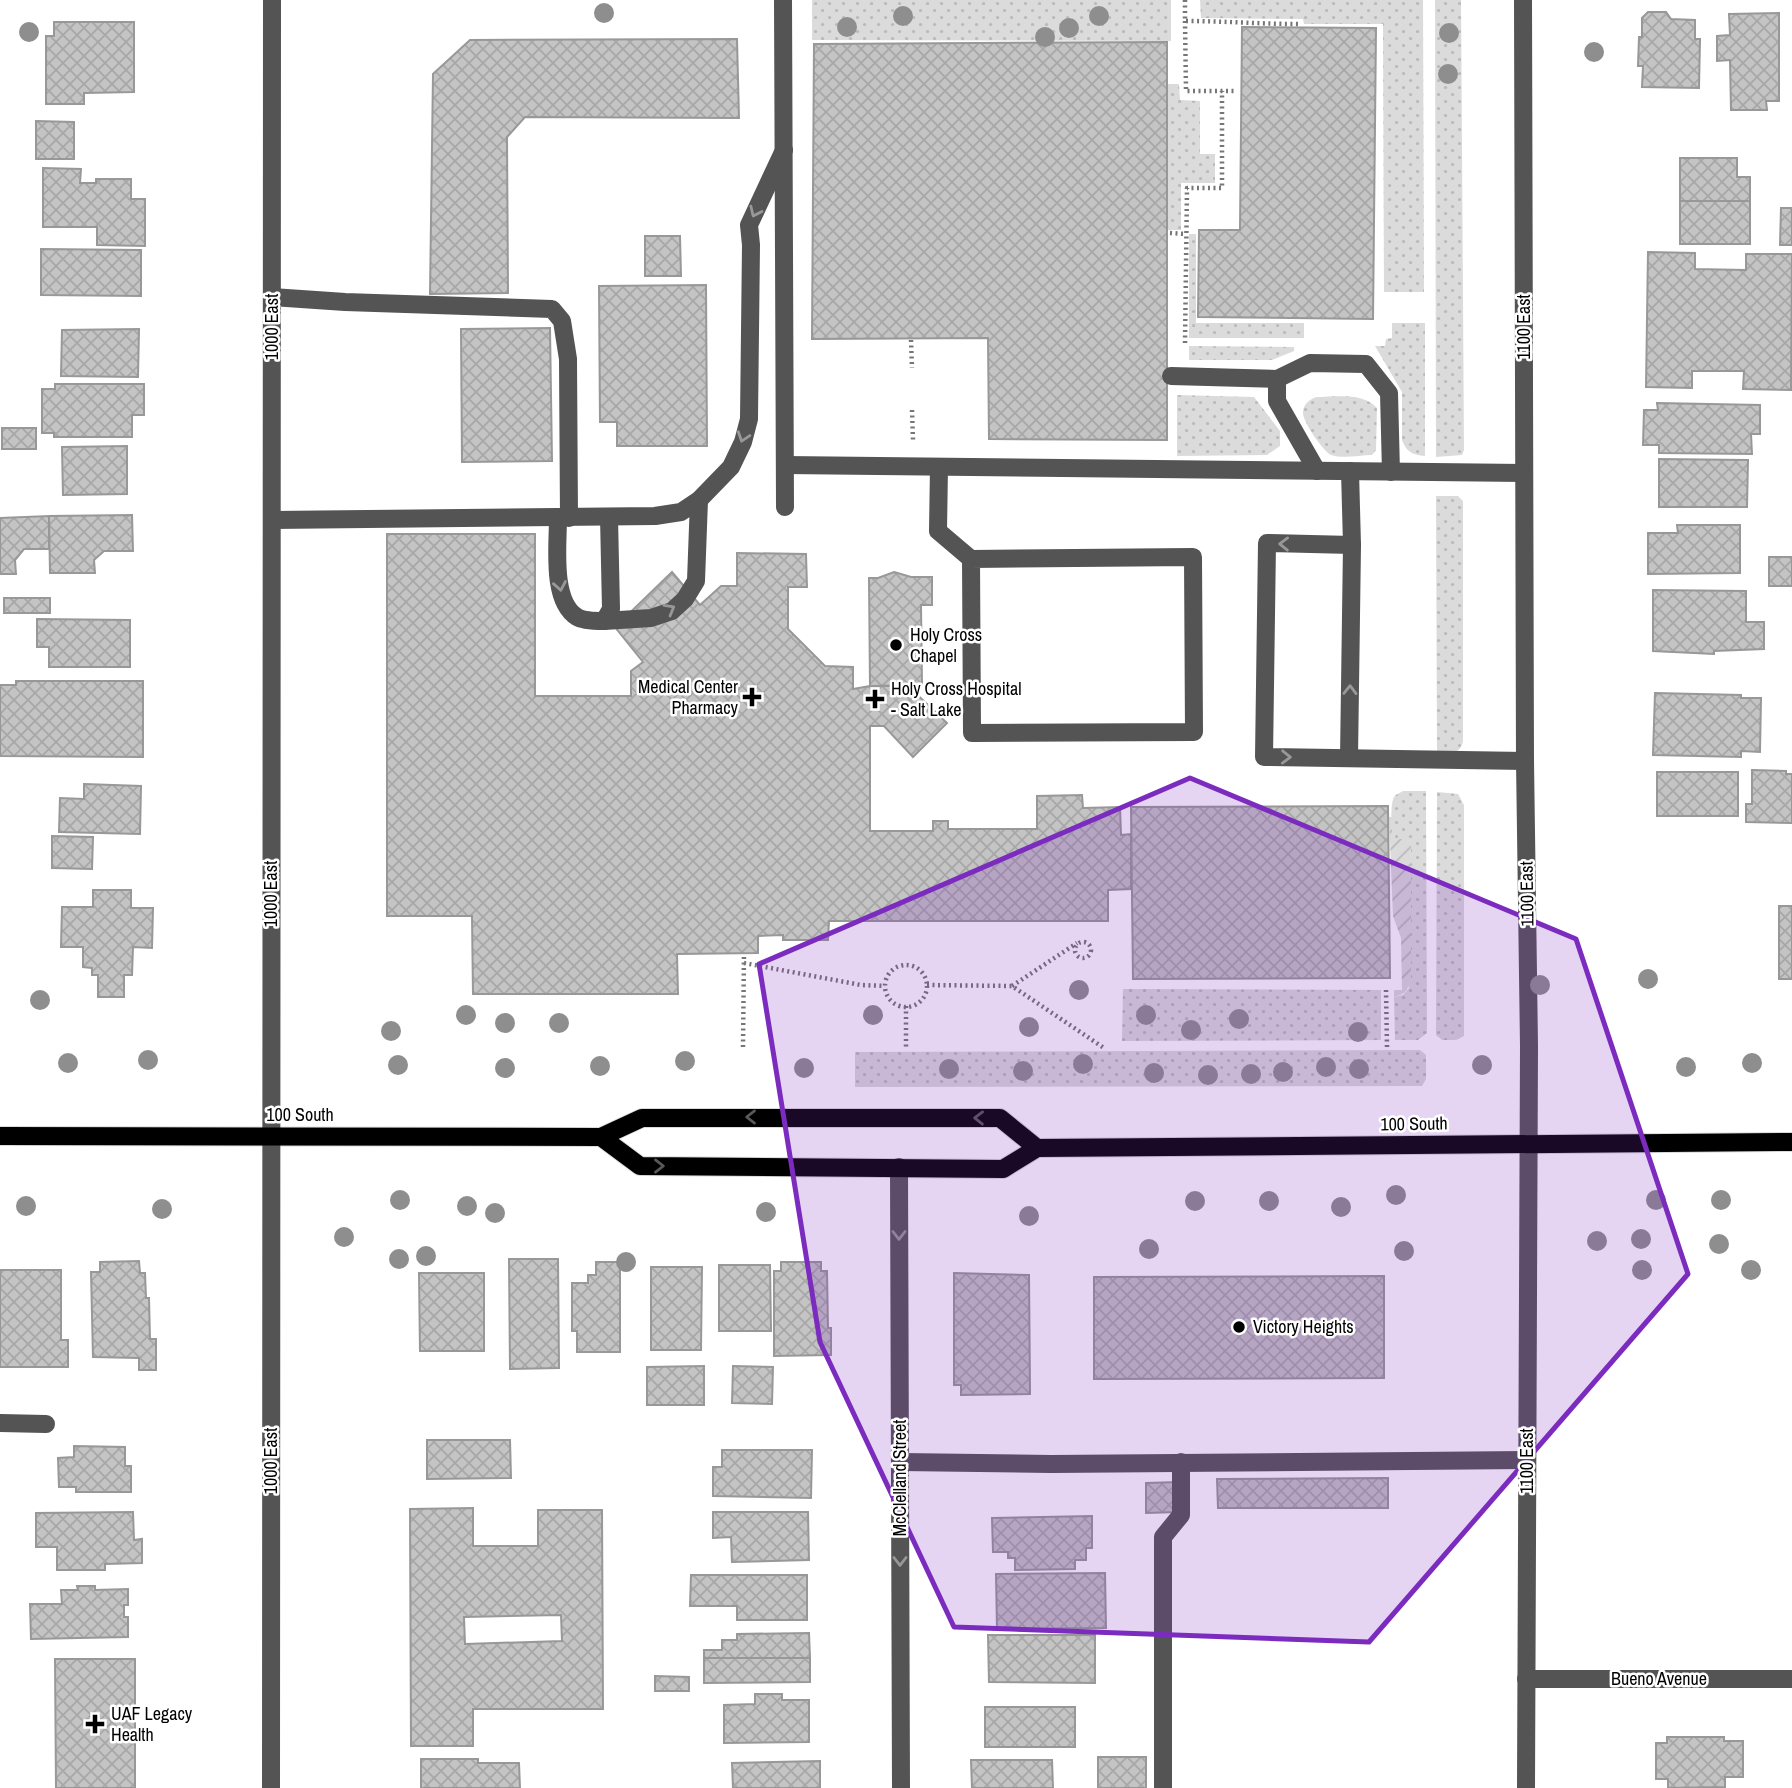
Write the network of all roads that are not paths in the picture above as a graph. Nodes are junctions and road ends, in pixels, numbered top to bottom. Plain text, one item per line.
1 (272, 0) edge
2 (783, 0) edge
3 (1523, 0) edge
4 (784, 150) junction
5 (272, 297) junction
6 (1171, 376) dead end
7 (1277, 379) junction
8 (785, 465) junction
9 (939, 467) junction
10 (1317, 471) junction
11 (1350, 471) junction
12 (1391, 472) junction
13 (1524, 473) junction
14 (699, 500) junction
15 (785, 507) dead end
16 (609, 517) junction
17 (564, 518) junction
18 (272, 520) junction
19 (1352, 545) junction
20 (971, 559) junction
21 (604, 621) junction
22 (1349, 758) junction
23 (1525, 761) junction
24 (0, 1136) edge
25 (271, 1136) junction
26 (601, 1137) junction
27 (1792, 1142) edge
28 (1529, 1143) junction
29 (1037, 1148) junction
30 (899, 1167) junction
31 (0, 1423) edge
32 (47, 1424) dead end
33 (1527, 1460) junction
34 (900, 1462) junction
35 (1181, 1462) junction
36 (1527, 1679) junction
37 (1792, 1679) edge
38 (271, 1788) edge
39 (901, 1788) edge
40 (1163, 1788) edge
41 (1526, 1788) edge

1 - 5 street, 1000 East
2 - 4 street
3 - 13 street, 1100 East
4 - 8 street
4 -> 14 street
5 - 17 street
5 - 18 street, 1000 East
6 - 7 street
7 - 10 street
7 - 12 street
8 - 9 street
8 - 15 street
9 - 10 street
9 - 20 street
10 - 11 street
11 - 12 street
11 - 19 street
12 - 13 street
13 - 23 street, 1100 East
14 - 16 street
21 -> 14 street
16 - 17 street
16 - 21 street
17 - 18 street
17 -> 21 street
18 - 25 street, 1000 East
22 -> 19 street
19 -> 22 street
20 - 20 street
22 - 23 street
23 - 28 street, 1100 East
24 - 25 main road, 100 South
25 - 26 main road, 100 South
25 - 38 street, 1000 East
29 -> 26 main road, 100 South
26 -> 30 main road
27 - 28 main road, 100 South
28 - 29 main road, 100 South
28 - 33 street, 1100 East
29 - 30 main road
30 -> 34 street, McClelland Street
31 - 32 street
33 - 35 street
33 - 36 street, 1100 East
34 - 35 street
34 -> 39 street, McClelland Street
35 - 40 street
36 - 37 street, Bueno Avenue
36 - 41 street, 1100 East

